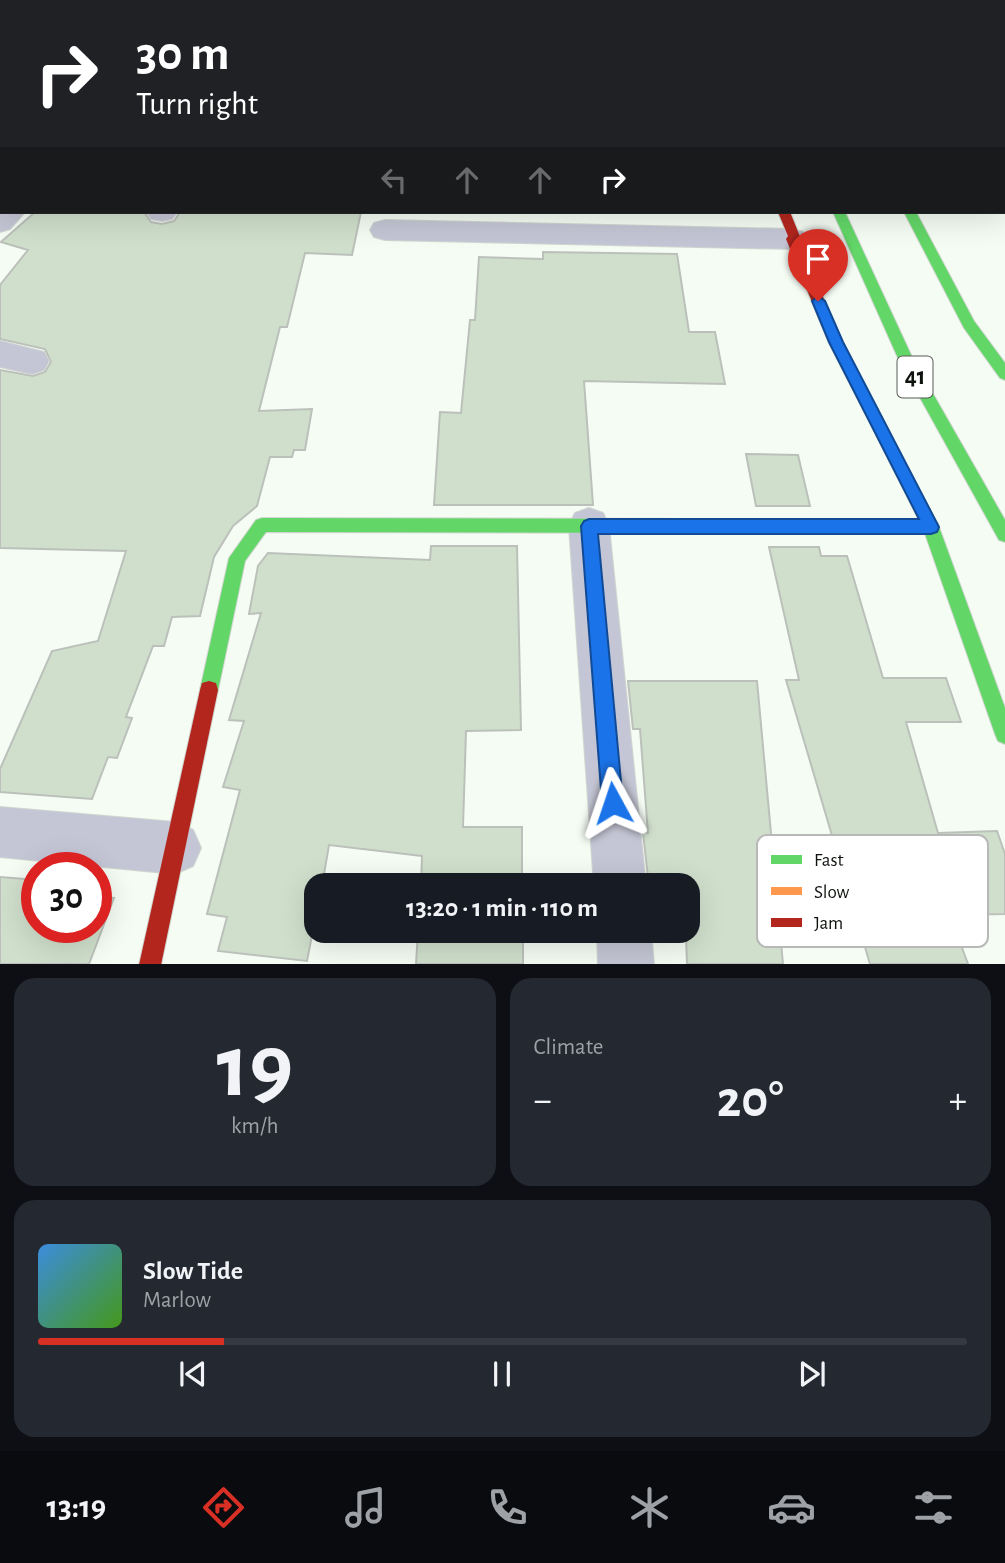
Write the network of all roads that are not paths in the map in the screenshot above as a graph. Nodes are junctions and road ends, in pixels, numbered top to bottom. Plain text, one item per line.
1 (840, 214) edge
2 (911, 214) edge
3 (788, 225) edge
4 (384, 230) dead end
5 (1005, 374) edge
6 (589, 526) junction
7 (931, 527) junction
8 (1005, 535) edge
9 (1005, 734) edge
10 (0, 832) edge
11 (175, 848) junction
12 (619, 873) edge
13 (625, 943) edge
14 (150, 964) edge
15 (626, 964) edge

1 - 8 main road, 41
2 - 5 main road
3 - 4 street
3 - 7 main road
6 - 7 main road
6 - 11 main road
6 - 12 street
7 - 9 main road
10 - 11 street
11 - 14 main road
13 - 15 street

